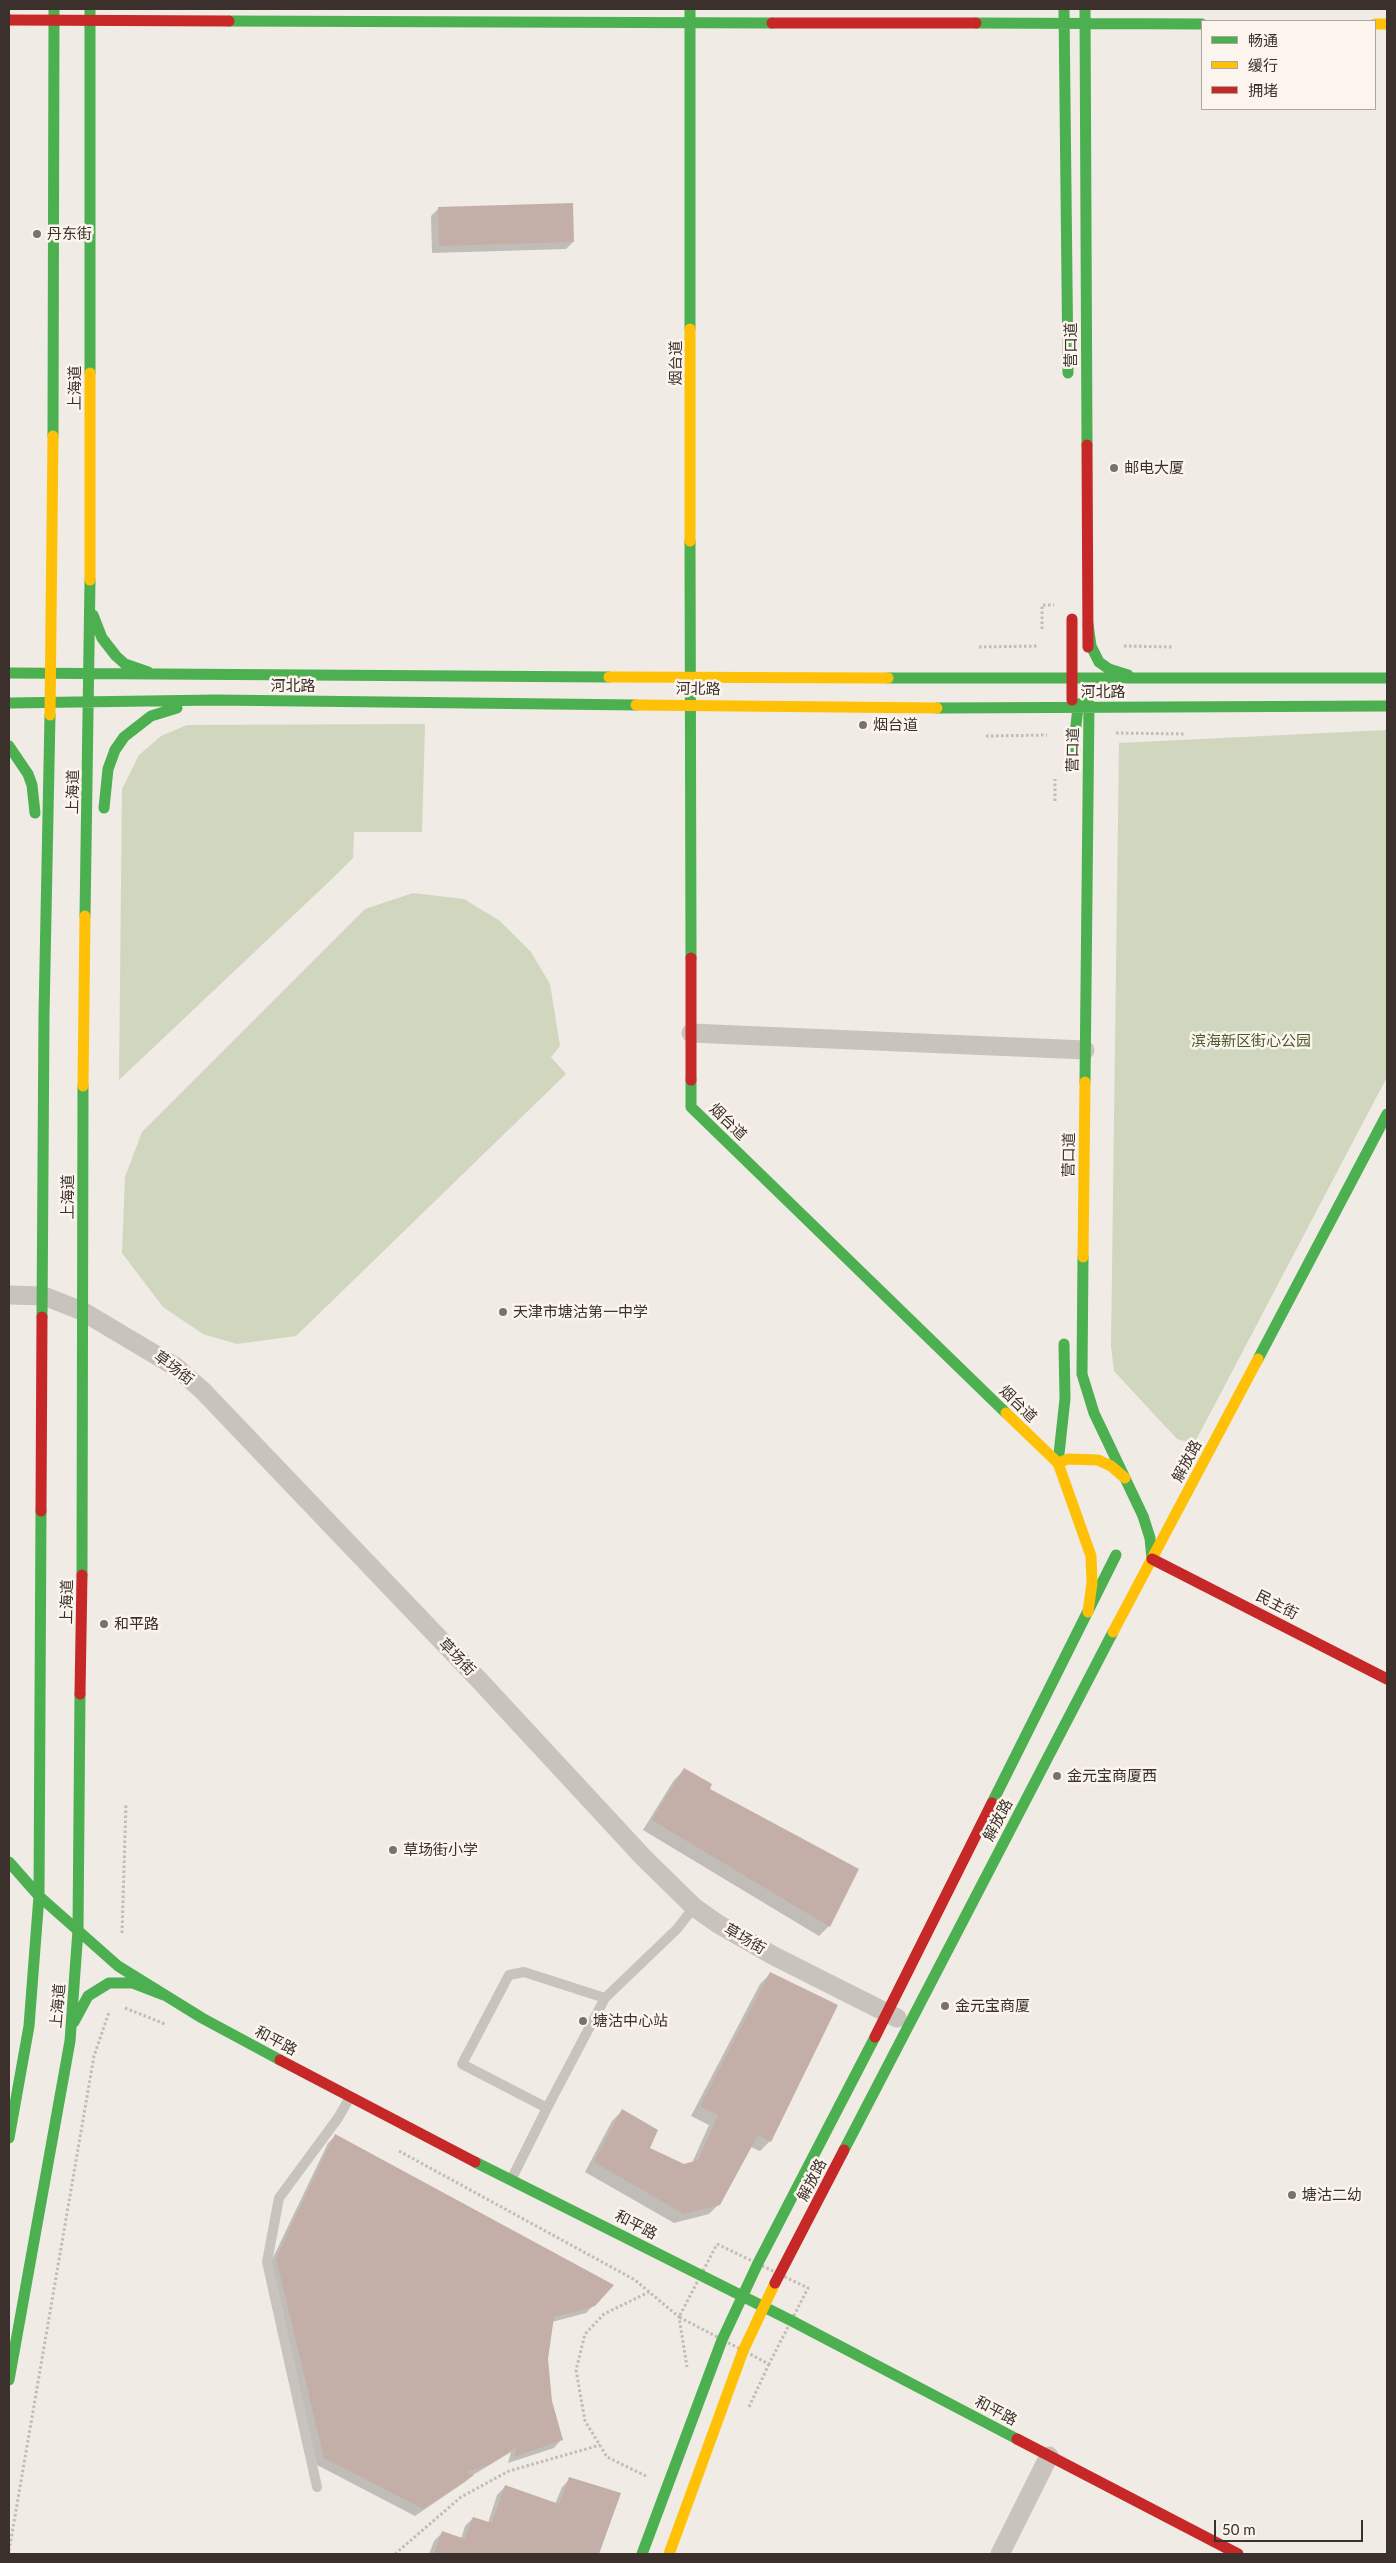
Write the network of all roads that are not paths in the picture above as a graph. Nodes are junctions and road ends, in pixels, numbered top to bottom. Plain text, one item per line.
1 (690, 9) edge
2 (1064, 9) edge
3 (1080, 9) edge
4 (1085, 9) edge
5 (9, 20) edge
6 (54, 20) edge
7 (90, 20) edge
8 (690, 22) junction
9 (1201, 24) edge
10 (1063, 30) junction
11 (9, 31) edge
12 (1088, 33) junction
13 (346, 34) dead end
14 (1038, 35) dead end
15 (1183, 36) dead end
16 (1201, 36) edge
17 (1069, 385) dead end
18 (52, 590) junction
19 (90, 599) junction
20 (1072, 604) dead end
21 (1088, 624) junction
22 (62, 642) dead end
23 (68, 658) dead end
24 (50, 673) junction
25 (9, 674) edge
26 (157, 674) junction
27 (691, 676) junction
28 (1150, 678) junction
29 (1387, 678) edge
30 (1012, 679) junction
31 (1085, 685) junction
32 (90, 686) junction
33 (50, 688) junction
34 (216, 700) junction
35 (9, 703) edge
36 (49, 704) junction
37 (691, 704) junction
38 (1387, 706) edge
39 (1005, 707) junction
40 (1077, 707) junction
41 (1153, 707) junction
42 (70, 712) junction
43 (1044, 720) dead end
44 (1063, 737) dead end
45 (9, 746) edge
46 (1088, 762) junction
47 (48, 775) junction
48 (88, 781) junction
49 (103, 822) dead end
50 (35, 823) dead end
51 (35, 863) dead end
52 (97, 887) dead end
53 (45, 962) junction
54 (84, 963) junction
55 (691, 1033) junction
56 (1072, 1049) junction
57 (1387, 1114) edge
58 (9, 1295) edge
59 (44, 1296) junction
60 (82, 1311) junction
61 (1064, 1333) dead end
62 (1058, 1463) junction
63 (1128, 1481) junction
64 (1073, 1506) junction
65 (1109, 1550) junction
66 (1152, 1559) junction
67 (1088, 1612) junction
68 (1387, 1679) edge
69 (9, 1862) edge
70 (38, 1896) junction
71 (694, 1907) junction
72 (78, 1930) junction
73 (164, 1994) junction
74 (605, 1998) junction
75 (887, 2013) junction
76 (909, 2024) junction
77 (70, 2041) junction
78 (349, 2098) junction
79 (547, 2108) junction
80 (9, 2138) edge
81 (512, 2178) junction
82 (799, 2237) junction
83 (701, 2274) junction
84 (752, 2276) junction
85 (742, 2295) junction
86 (764, 2306) junction
87 (9, 2380) edge
88 (1049, 2456) junction
89 (317, 2487) dead end
90 (642, 2554) edge
91 (669, 2554) edge
92 (1000, 2554) edge
93 (1238, 2554) edge

1 - 8 street, 烟台道
2 - 10 street, 营口道
3 - 10 street
4 - 12 street, 营口道
5 - 6 street
6 - 7 street
6 - 11 street
6 - 18 street, 上海道
7 - 8 street
7 - 13 street
7 - 19 street, 上海道
8 - 10 street
8 - 27 street, 烟台道
9 - 12 street
10 - 12 street
10 - 14 street
10 - 17 street, 营口道
12 - 21 street, 营口道
15 - 16 street
18 - 22 street
18 - 24 street, 上海道
19 - 26 street
19 - 32 street, 上海道
20 - 31 street
21 - 28 street
21 - 31 street, 营口道
23 - 32 street
24 - 25 street, 河北路
24 - 32 street, 河北路
24 - 33 street, 上海道
25 - 33 street
26 - 27 street, 河北路
26 - 32 street, 河北路
26 - 34 street
27 - 30 street, 河北路
27 - 37 street, 烟台道
28 - 29 street, 河北路
28 - 31 street, 河北路
30 - 31 street, 河北路
30 - 40 street
31 - 40 street, 营口道
31 - 40 street
31 - 41 street
32 - 34 street, 河北路
32 - 42 street, 河北路
32 - 48 street, 上海道
33 - 36 street, 上海道
33 - 42 street
34 - 37 street, 河北路
34 - 49 street
35 - 36 street, 河北路
36 - 42 street, 河北路
36 - 47 street, 上海道
37 - 39 street, 河北路
37 - 55 street, 烟台道
38 - 41 street, 河北路
39 - 40 street, 河北路
39 - 43 street
40 - 41 street, 河北路
40 - 44 street, 营口道
40 - 46 street, 营口道
41 - 46 street
42 - 47 street
42 - 48 street
45 - 50 street
46 - 56 street, 营口道
47 - 53 street, 上海道
48 - 54 street, 上海道
51 - 53 street
52 - 54 street
53 - 59 street, 上海道
54 - 60 street, 上海道
55 - 56 street
55 - 62 street, 烟台道
56 - 63 street, 营口道
57 - 66 street, 解放路
58 - 59 street, 草场街
59 - 60 street, 草场街
59 - 70 street, 上海道
60 - 71 street, 草场街
60 - 72 street, 上海道
61 - 62 street
62 - 63 street
62 - 64 street
63 - 66 street, 营口道
64 - 65 street
64 - 67 street
65 - 66 street
65 - 67 street, 解放路
66 - 68 street, 民主街
66 - 76 street, 解放路
67 - 75 street, 解放路
69 - 70 street, 和平路
70 - 72 street, 和平路
70 - 80 street, 上海道
71 - 74 lane
71 - 75 street, 草场街
72 - 73 street, 和平路
72 - 77 street, 上海道
73 - 77 street
73 - 78 street, 和平路
74 - 79 lane
74 - 79 lane
75 - 76 street, 草场街
75 - 84 street, 解放路
76 - 82 street, 解放路
77 - 87 street, 上海道
78 - 81 street, 和平路
78 - 89 lane
79 - 81 lane
81 - 83 street, 和平路
82 - 84 street
82 - 86 street, 解放路
83 - 84 street
83 - 85 street, 和平路
84 - 85 street, 解放路
85 - 86 street, 和平路
85 - 90 street, 解放路
86 - 88 street, 和平路
86 - 91 street, 解放路
88 - 92 street
88 - 93 street, 和平路

